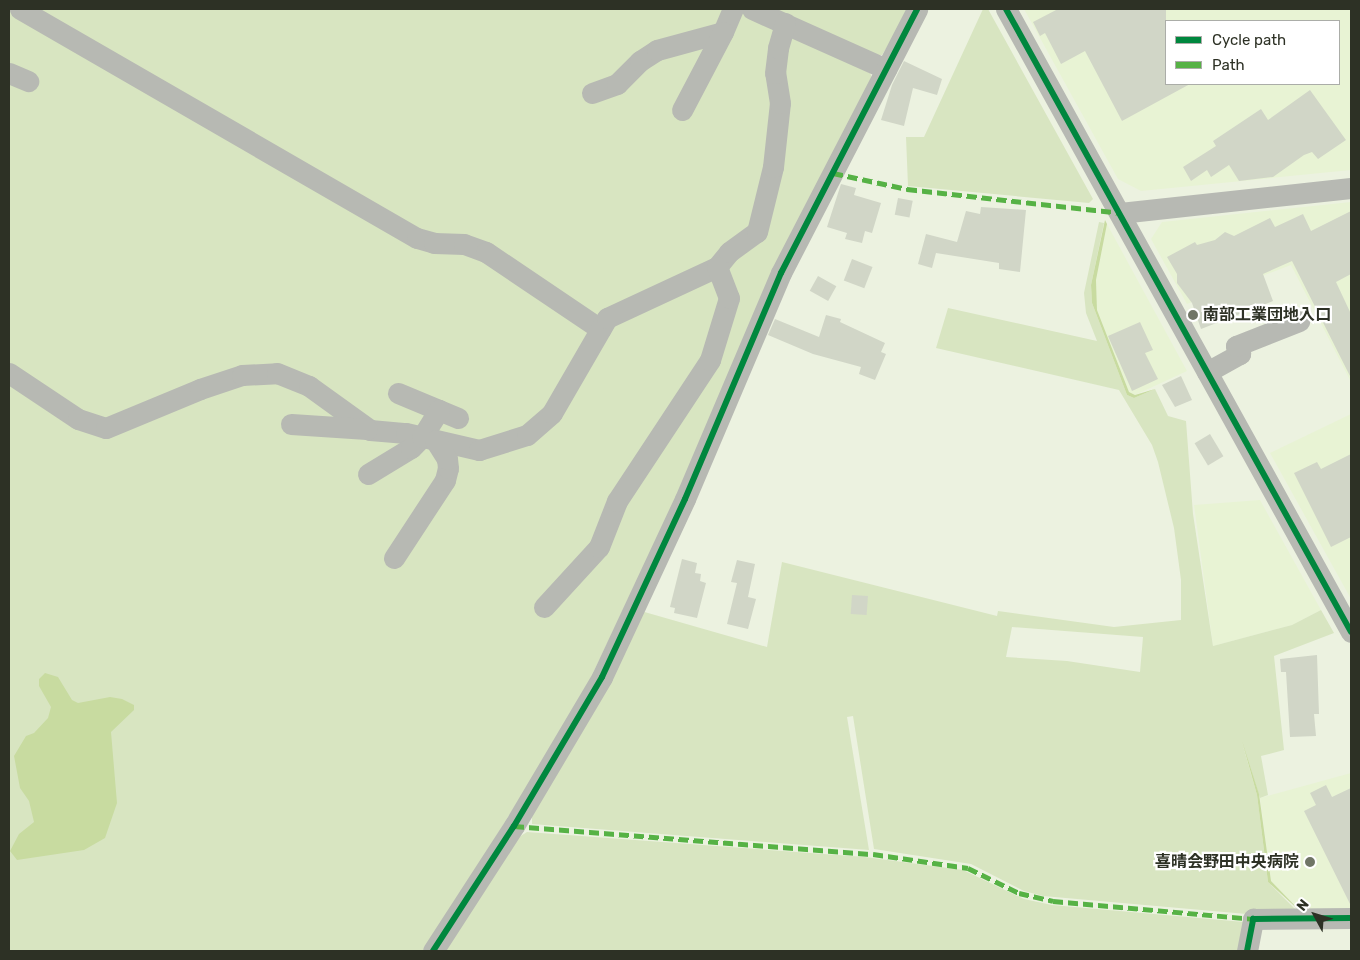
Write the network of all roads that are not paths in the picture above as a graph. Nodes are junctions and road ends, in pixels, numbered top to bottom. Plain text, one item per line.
1 (20, 9) edge
2 (733, 9) edge
3 (752, 9) edge
4 (917, 9) edge
5 (1006, 9) edge
6 (786, 23) junction
7 (723, 32) junction
8 (886, 69) junction
9 (592, 93) dead end
10 (682, 110) dead end
11 (1351, 188) edge
12 (1120, 213) junction
13 (717, 267) junction
14 (1299, 321) dead end
15 (600, 329) junction
16 (1207, 372) junction
17 (9, 373) edge
18 (398, 393) dead end
19 (291, 424) dead end
20 (370, 430) junction
21 (429, 439) junction
22 (368, 474) dead end
23 (394, 558) dead end
24 (544, 607) dead end
25 (1351, 632) edge
26 (1351, 918) edge
27 (433, 951) edge
28 (1246, 951) edge

1 - 15 street
2 - 7 street
3 - 6 street
4 - 8 street
5 - 12 street
6 - 8 street
6 - 13 street
7 - 9 street
7 - 10 street
8 - 27 street
11 - 12 street
12 - 16 street
13 - 15 street
13 - 24 street
14 - 16 street
15 - 21 street
16 - 25 street
17 - 20 street
18 - 21 street
19 - 20 street
20 - 21 street
21 - 22 street
21 - 23 street
26 - 28 street

